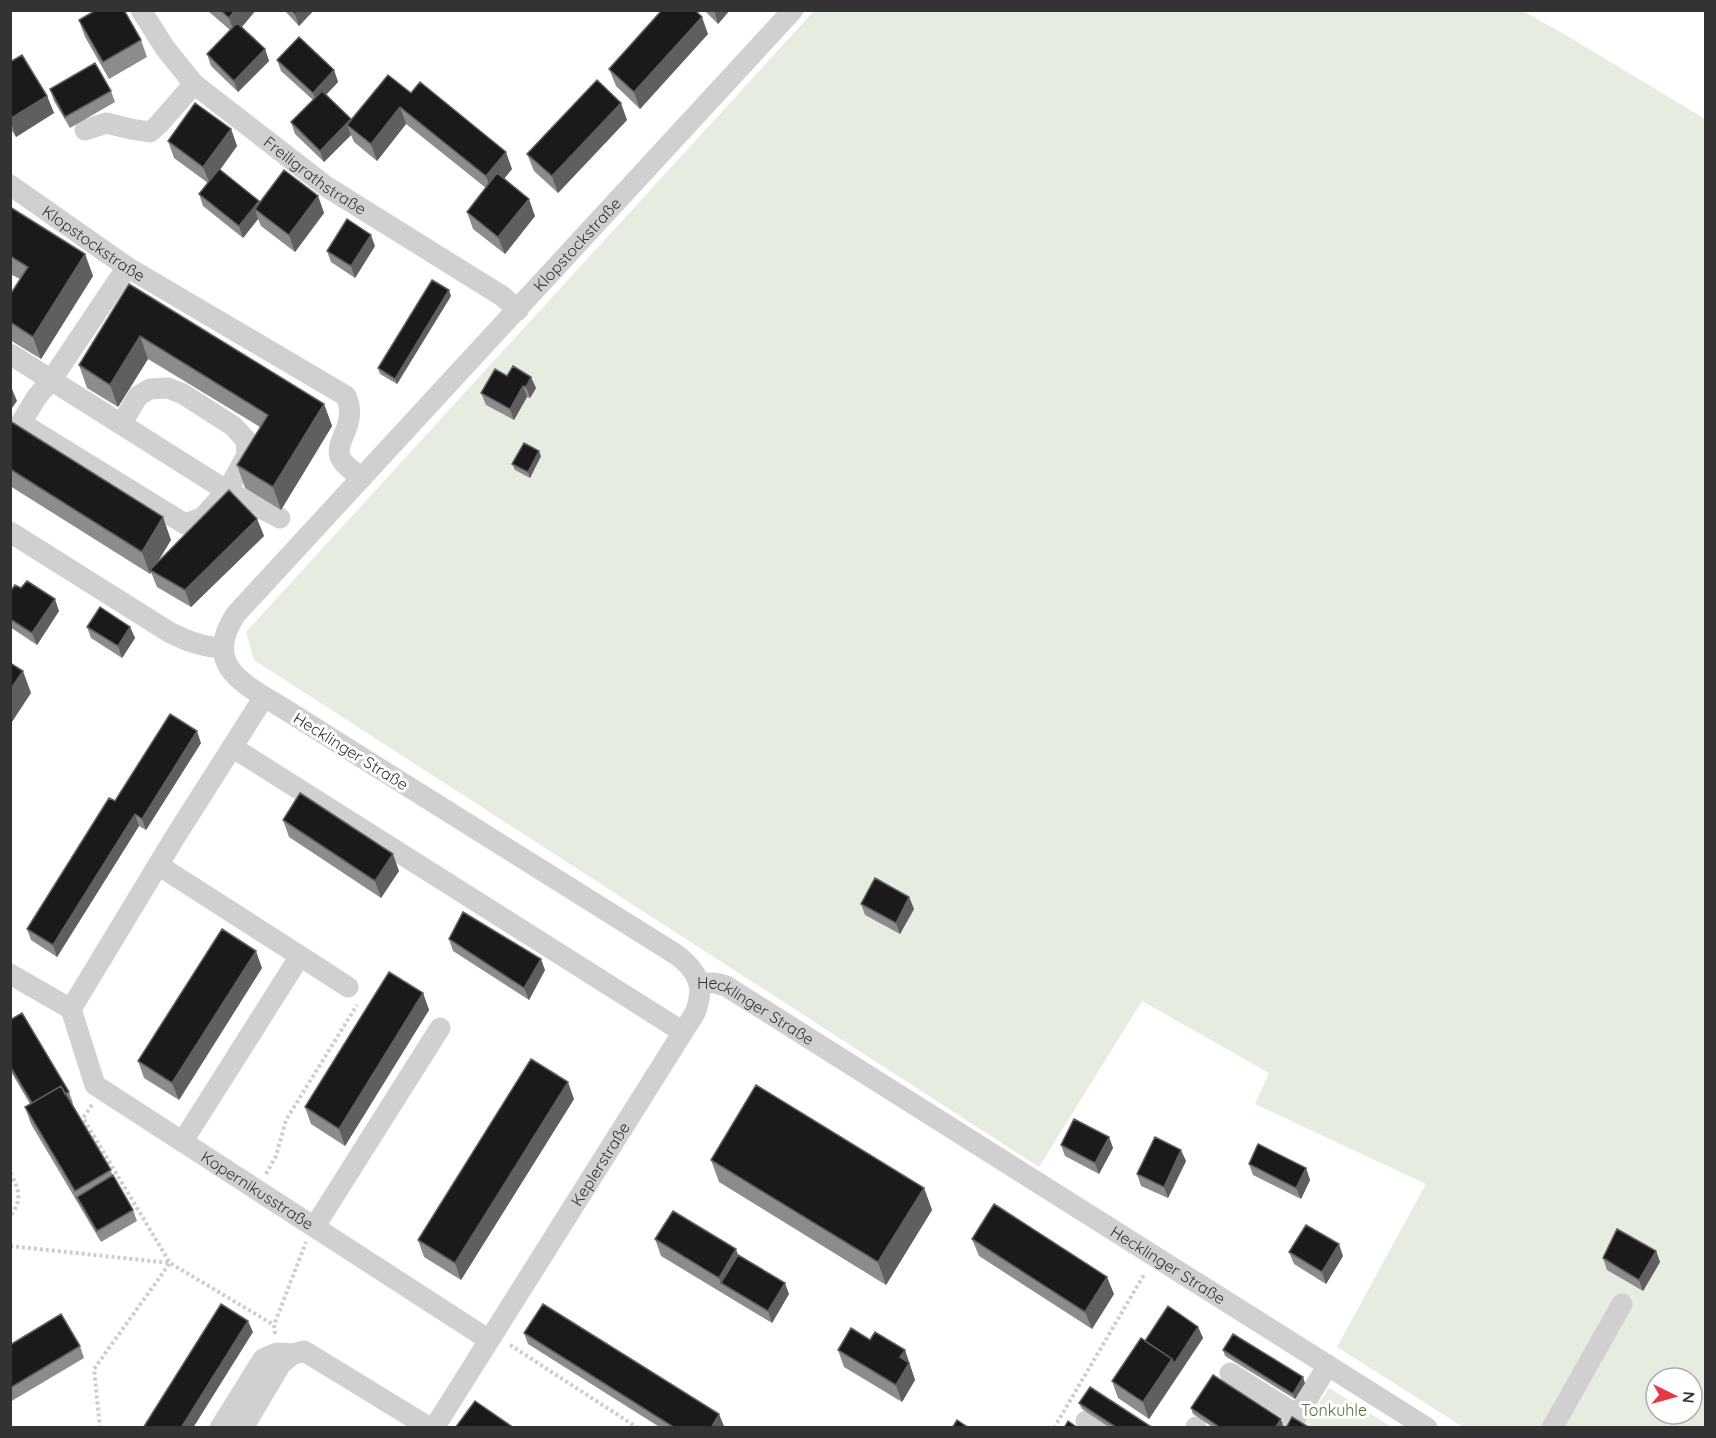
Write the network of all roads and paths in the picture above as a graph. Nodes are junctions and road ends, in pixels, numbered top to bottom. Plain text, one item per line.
1 (141, 10) edge
2 (793, 10) edge
3 (194, 84) junction
4 (85, 130) dead end
5 (10, 185) edge
6 (127, 267) junction
7 (518, 310) junction
8 (10, 354) edge
9 (52, 379) junction
10 (122, 423) junction
11 (362, 478) junction
12 (227, 491) junction
13 (280, 518) dead end
14 (10, 532) edge
15 (223, 648) junction
16 (264, 697) junction
17 (232, 747) junction
18 (158, 865) junction
19 (300, 956) junction
20 (10, 974) edge
21 (699, 983) junction
22 (348, 987) joint
23 (70, 1009) junction
24 (440, 1028) dead end
25 (683, 1032) junction
26 (103, 1090) junction
27 (183, 1141) junction
28 (10, 1173) edge
29 (258, 1189) junction
30 (10, 1216) edge
31 (315, 1226) junction
32 (10, 1246) edge
33 (1155, 1256) junction
34 (170, 1263) junction
35 (1622, 1304) dead end
36 (274, 1324) junction
37 (489, 1340) junction
38 (291, 1353) junction
39 (1328, 1365) junction
40 (1230, 1374) dead end
41 (1294, 1421) edge
42 (100, 1428) edge
43 (220, 1428) edge
44 (243, 1428) edge
45 (432, 1428) edge
46 (638, 1428) edge
47 (1054, 1428) edge
48 (1427, 1428) edge
49 (1552, 1428) edge

1 - 3 street, Freiligrathstraße
2 - 7 street, Klopstockstraße
3 - 4 street
3 - 7 street, Freiligrathstraße
5 - 6 street, Klopstockstraße
6 - 9 street
6 - 11 street, Klopstockstraße
7 - 11 street, Klopstockstraße
8 - 9 street
9 - 10 street
9 - 12 street
10 - 12 street
10 - 12 street
11 - 15 street, Klopstockstraße
12 - 13 street
14 - 15 street
15 - 16 street, Hecklinger Straße
16 - 17 street
16 - 21 street, Hecklinger Straße
17 - 18 street
17 - 25 street
18 - 19 street
18 - 23 street
19 - 22 street
19 - 27 street
20 - 23 street
21 - 25 street, Keplerstraße
21 - 33 street, Hecklinger Straße
22 - 29 path
23 - 26 street, Kopernikusstraße
24 - 31 street
25 - 37 street, Keplerstraße
26 - 27 street, Kopernikusstraße
26 - 34 path
27 - 29 street, Kopernikusstraße
28 - 30 path
29 - 31 street, Kopernikusstraße
31 - 36 path
31 - 37 street, Kopernikusstraße
32 - 34 path
33 - 39 street, Hecklinger Straße
33 - 47 path
34 - 36 path
34 - 42 path
35 - 49 street
36 - 38 path
37 - 45 street, Keplerstraße
37 - 46 path
38 - 43 street
38 - 44 street
38 - 45 street
39 - 41 street
39 - 48 street, Hecklinger Straße
40 - 41 street

